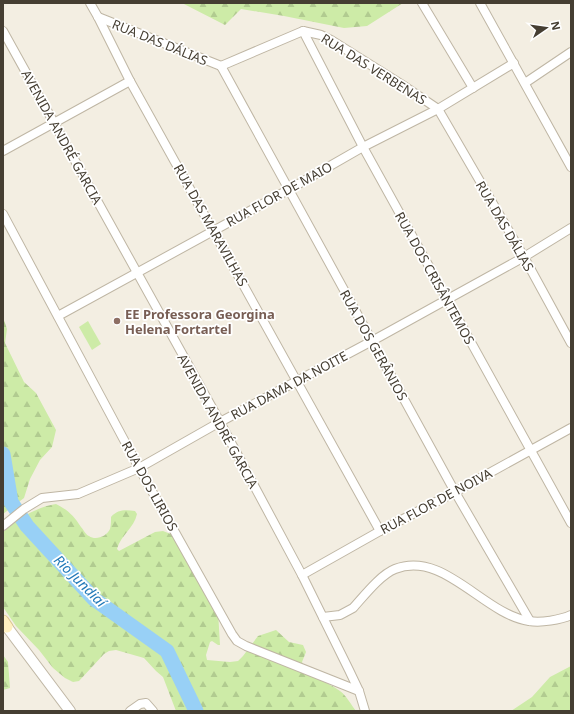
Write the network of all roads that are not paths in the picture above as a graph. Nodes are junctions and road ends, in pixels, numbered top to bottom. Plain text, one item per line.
1 (90, 3) edge
2 (422, 3) edge
3 (480, 3) edge
4 (98, 17) junction
5 (3, 31) edge
6 (303, 31) junction
7 (571, 52) edge
8 (514, 63) junction
9 (221, 66) junction
10 (130, 82) junction
11 (525, 83) junction
12 (473, 88) junction
13 (438, 109) junction
14 (54, 123) junction
15 (363, 147) junction
16 (3, 151) edge
17 (571, 167) edge
18 (288, 190) junction
19 (3, 214) edge
20 (571, 228) edge
21 (214, 230) junction
22 (524, 257) junction
23 (137, 274) junction
24 (448, 299) junction
25 (58, 316) junction
26 (372, 341) junction
27 (571, 344) edge
28 (297, 381) junction
29 (220, 422) junction
30 (571, 428) edge
31 (531, 450) junction
32 (139, 468) junction
33 (456, 492) junction
34 (571, 523) edge
35 (6, 524) edge
36 (380, 531) junction
37 (302, 575) junction
38 (571, 615) edge
39 (323, 617) junction
40 (530, 621) junction
41 (4, 624) edge
42 (358, 691) junction
43 (70, 711) edge
44 (130, 711) edge
45 (153, 711) edge
46 (365, 711) edge

1 - 4 street, RUA DAS MARAVILHAS
2 - 12 street
3 - 8 street
4 - 9 street, RUA DAS DÁLIAS
4 - 10 street, RUA DAS MARAVILHAS
5 - 14 street, AVENIDA ANDRÉ GARCIA
6 - 9 street
6 - 13 street, RUA DAS VERBENAS
6 - 15 street, RUA DOS CRISÂNTEMOS
7 - 11 street
8 - 11 street
8 - 12 street
9 - 18 street, RUA DOS GERÂNIOS
10 - 14 street
10 - 21 street, RUA DAS MARAVILHAS
11 - 17 street
12 - 13 street
13 - 15 street, RUA FLOR DE MAIO
13 - 22 street, RUA DAS DÁLIAS
14 - 16 street
14 - 23 street, AVENIDA ANDRÉ GARCIA
15 - 18 street, RUA FLOR DE MAIO
15 - 24 street, RUA DOS CRISÂNTEMOS
18 - 21 street, RUA FLOR DE MAIO
18 - 26 street, RUA DOS GERÂNIOS
19 - 25 street, RUA DOS LIRIOS
20 - 22 street, RUA DAMA DA NOITE
21 - 23 street, RUA FLOR DE MAIO
21 - 28 street, RUA DAS MARAVILHAS
22 - 24 street, RUA DAMA DA NOITE
22 - 27 street, RUA DAS DÁLIAS
23 - 25 street, RUA FLOR DE MAIO
23 - 29 street, AVENIDA ANDRÉ GARCIA
24 - 26 street, RUA DAMA DA NOITE
24 - 31 street, RUA DOS CRISÂNTEMOS
25 - 32 street, RUA DOS LIRIOS
26 - 28 street, RUA DAMA DA NOITE
26 - 33 street, RUA DOS GERÂNIOS
28 - 29 street, RUA DAMA DA NOITE
28 - 36 street, RUA DAS MARAVILHAS
29 - 32 street, RUA DAMA DA NOITE
29 - 37 street, AVENIDA ANDRÉ GARCIA
30 - 31 street, RUA FLOR DE NOIVA
31 - 33 street, RUA FLOR DE NOIVA
31 - 34 street, RUA DOS CRISÂNTEMOS
32 - 35 street, RUA DAMA DA NOITE
32 - 42 street, RUA DOS LIRIOS
33 - 36 street, RUA FLOR DE NOIVA
33 - 40 street, RUA DOS GERÂNIOS
36 - 37 street, RUA FLOR DE NOIVA
37 - 39 street, AVENIDA ANDRÉ GARCIA
38 - 40 street
39 - 40 street
39 - 42 street, AVENIDA ANDRÉ GARCIA
41 - 43 street
42 - 46 street, AVENIDA ANDRÉ GARCIA
44 - 45 street

